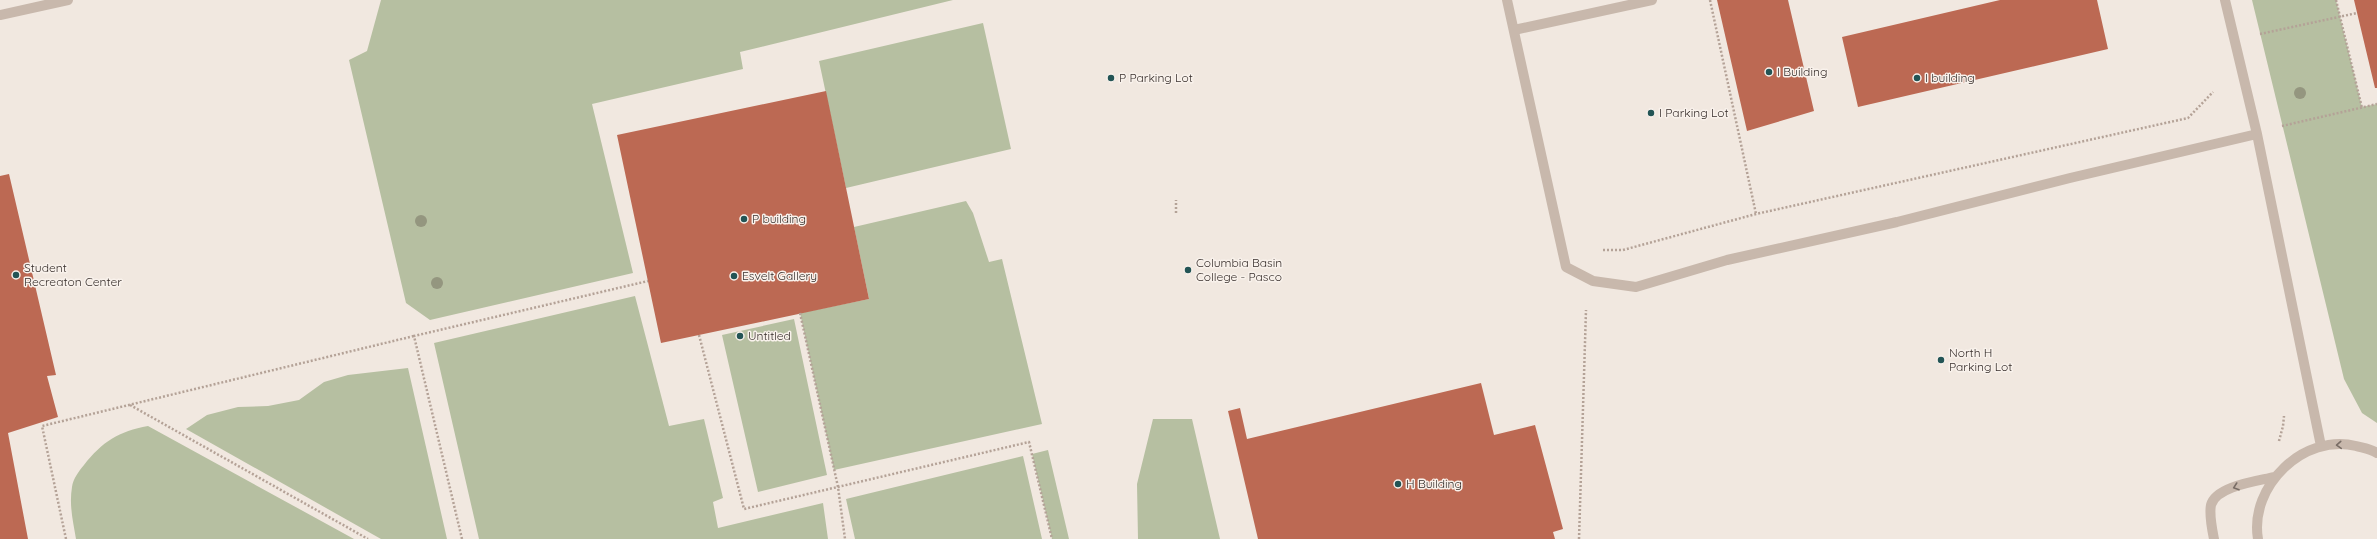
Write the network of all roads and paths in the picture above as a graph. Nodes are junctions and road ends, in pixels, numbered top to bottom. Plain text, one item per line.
1 (68, 0) edge
2 (1507, 0) edge
3 (1652, 0) edge
4 (1710, 0) edge
5 (2224, 0) edge
6 (2336, 0) edge
7 (2357, 13) dead end
8 (0, 15) edge
9 (2340, 16) junction
10 (1514, 30) junction
11 (2260, 34) dead end
12 (2213, 92) dead end
13 (2377, 104) edge
14 (2362, 108) junction
15 (2282, 126) dead end
16 (2257, 134) junction
17 (1176, 200) dead end
18 (1176, 213) dead end
19 (1756, 214) junction
20 (1603, 250) dead end
21 (648, 281) dead end
22 (1586, 310) dead end
23 (800, 313) dead end
24 (699, 335) dead end
25 (414, 336) junction
26 (130, 405) junction
27 (2321, 446) junction
28 (2377, 453) edge
29 (2274, 477) junction
30 (838, 487) junction
31 (66, 539) edge
32 (368, 539) edge
33 (462, 539) edge
34 (844, 539) edge
35 (1052, 539) edge
36 (1579, 539) edge
37 (2214, 539) edge
38 (2258, 539) edge

1 - 8 lane
2 - 10 lane
3 - 10 lane
4 - 19 path
5 - 16 lane
6 - 9 path
7 - 9 path
9 - 11 path
9 - 14 path
10 - 16 lane
12 - 19 path
13 - 14 path
14 - 15 path
16 - 27 lane
17 - 18 path
19 - 20 path
21 - 25 path
22 - 36 path
23 - 30 path
24 - 30 path
25 - 26 path
25 - 33 path
26 - 31 path
26 - 32 path
28 -> 27 lane
27 - 29 lane
29 -> 37 lane
29 - 38 lane
30 - 34 path
30 - 35 path

